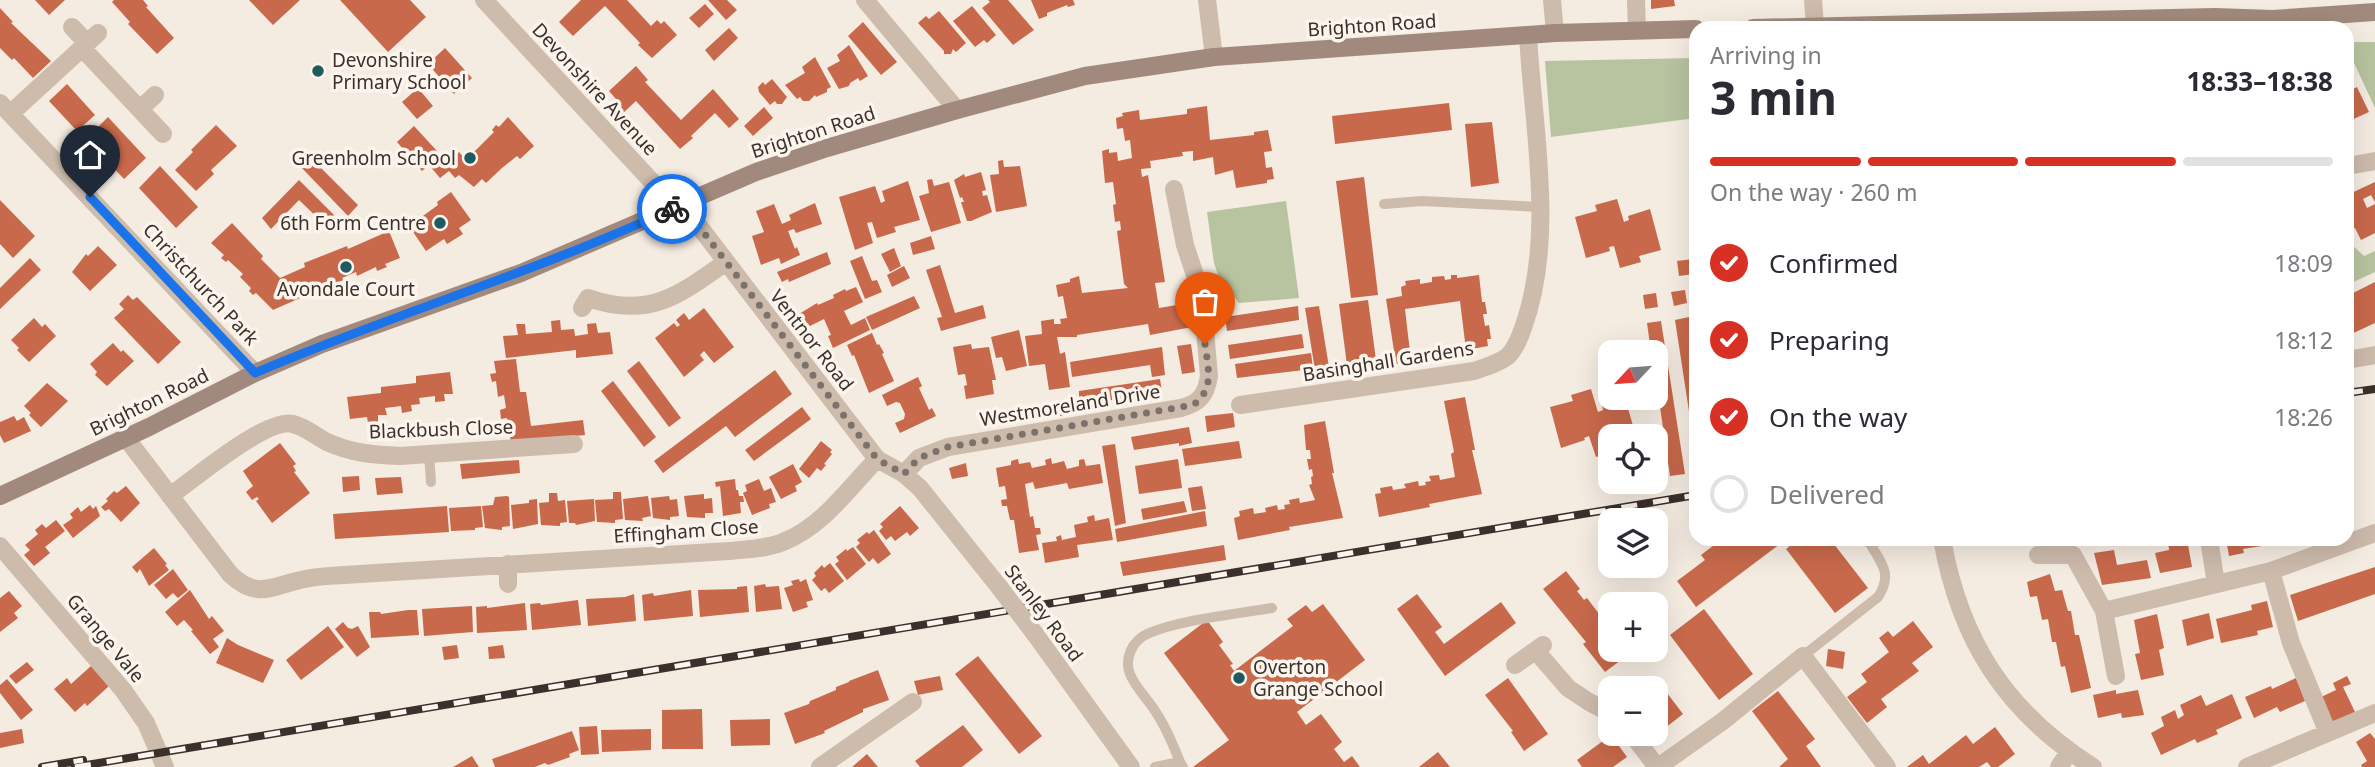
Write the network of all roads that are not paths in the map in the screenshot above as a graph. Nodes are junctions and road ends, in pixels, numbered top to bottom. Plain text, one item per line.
1 (484, 0) edge
2 (865, 0) edge
3 (1207, 0) edge
4 (1552, 0) edge
5 (1636, 0) edge
6 (1813, 0) edge
7 (2334, 7) edge
8 (2375, 12) edge
9 (1815, 21) edge
10 (2084, 21) edge
11 (72, 27) dead end
12 (1689, 29) edge
13 (1637, 30) junction
14 (1555, 33) junction
15 (1528, 35) junction
16 (89, 41) junction
17 (1214, 57) junction
18 (155, 95) dead end
19 (5, 109) edge
20 (140, 109) junction
21 (957, 110) junction
22 (163, 134) dead end
23 (2375, 161) edge
24 (2354, 165) edge
25 (1174, 189) dead end
26 (1384, 204) dead end
27 (1540, 207) junction
28 (675, 208) junction
29 (726, 262) junction
30 (582, 308) dead end
31 (2375, 355) edge
32 (2354, 359) edge
33 (255, 373) junction
34 (1240, 405) dead end
35 (126, 438) junction
36 (574, 444) dead end
37 (429, 454) junction
38 (877, 459) junction
39 (904, 474) junction
40 (431, 482) dead end
41 (920, 488) joint
42 (0, 496) edge
43 (170, 496) junction
44 (2375, 533) edge
45 (2354, 541) edge
46 (0, 546) edge
47 (1871, 546) edge
48 (1943, 546) edge
49 (2210, 546) edge
50 (2339, 546) edge
51 (2038, 555) dead end
52 (508, 564) junction
53 (2271, 571) junction
54 (508, 584) dead end
55 (2216, 584) junction
56 (1272, 608) dead end
57 (2104, 611) junction
58 (1803, 656) junction
59 (1515, 665) dead end
60 (2116, 676) dead end
61 (914, 702) dead end
62 (1598, 707) edge
63 (2375, 713) edge
64 (2328, 733) junction
65 (1641, 746) edge
66 (2064, 760) edge
67 (1182, 765) edge
68 (165, 767) edge
69 (820, 767) edge
70 (1130, 767) edge
71 (1155, 767) edge
72 (1657, 767) edge
73 (1887, 767) edge
74 (2093, 767) edge
75 (2247, 767) edge

1 - 28 street, Devonshire Avenue
2 - 21 street
3 - 17 street
4 - 14 street
5 - 13 street
6 - 9 street
7 - 8 main road
7 - 10 main road
11 - 16 street
12 - 13 main road, Brighton Road
13 - 14 main road, Brighton Road
14 - 15 main road, Brighton Road
15 - 17 main road, Brighton Road
15 - 27 street, Basinghall Gardens
16 - 19 street
16 - 20 street
17 - 21 main road, Brighton Road
18 - 20 street
19 - 33 street, Christchurch Park
20 - 22 street
21 - 28 main road, Brighton Road
23 - 24 street
25 - 39 street, Westmoreland Drive
26 - 27 lane
27 - 34 street, Basinghall Gardens
28 - 29 street, Ventnor Road
28 - 33 main road, Brighton Road
29 - 30 street
29 - 38 street, Ventnor Road
31 - 32 street
33 - 35 main road, Brighton Road
35 - 42 main road, Brighton Road
35 - 43 street, Effingham Close
36 - 37 street, Blackbush Close
37 - 40 lane
37 - 43 street, Blackbush Close
38 - 39 street, Ventnor Road
38 - 52 street, Effingham Close
39 - 41 street, Ventnor Road
41 - 70 street, Stanley Road, bridge
43 - 52 street, Effingham Close
44 - 45 street
46 - 68 street, Grange Vale
47 - 58 lane
48 - 66 street
49 - 55 street
50 - 53 street
51 - 57 street
52 - 54 street
53 - 55 street
53 - 64 street
55 - 57 street
56 - 67 lane
57 - 60 street
58 - 72 street
58 - 73 street
59 - 62 street
61 - 69 street
63 - 64 street
64 - 75 street
65 - 72 street
66 - 74 street
67 - 71 lane

